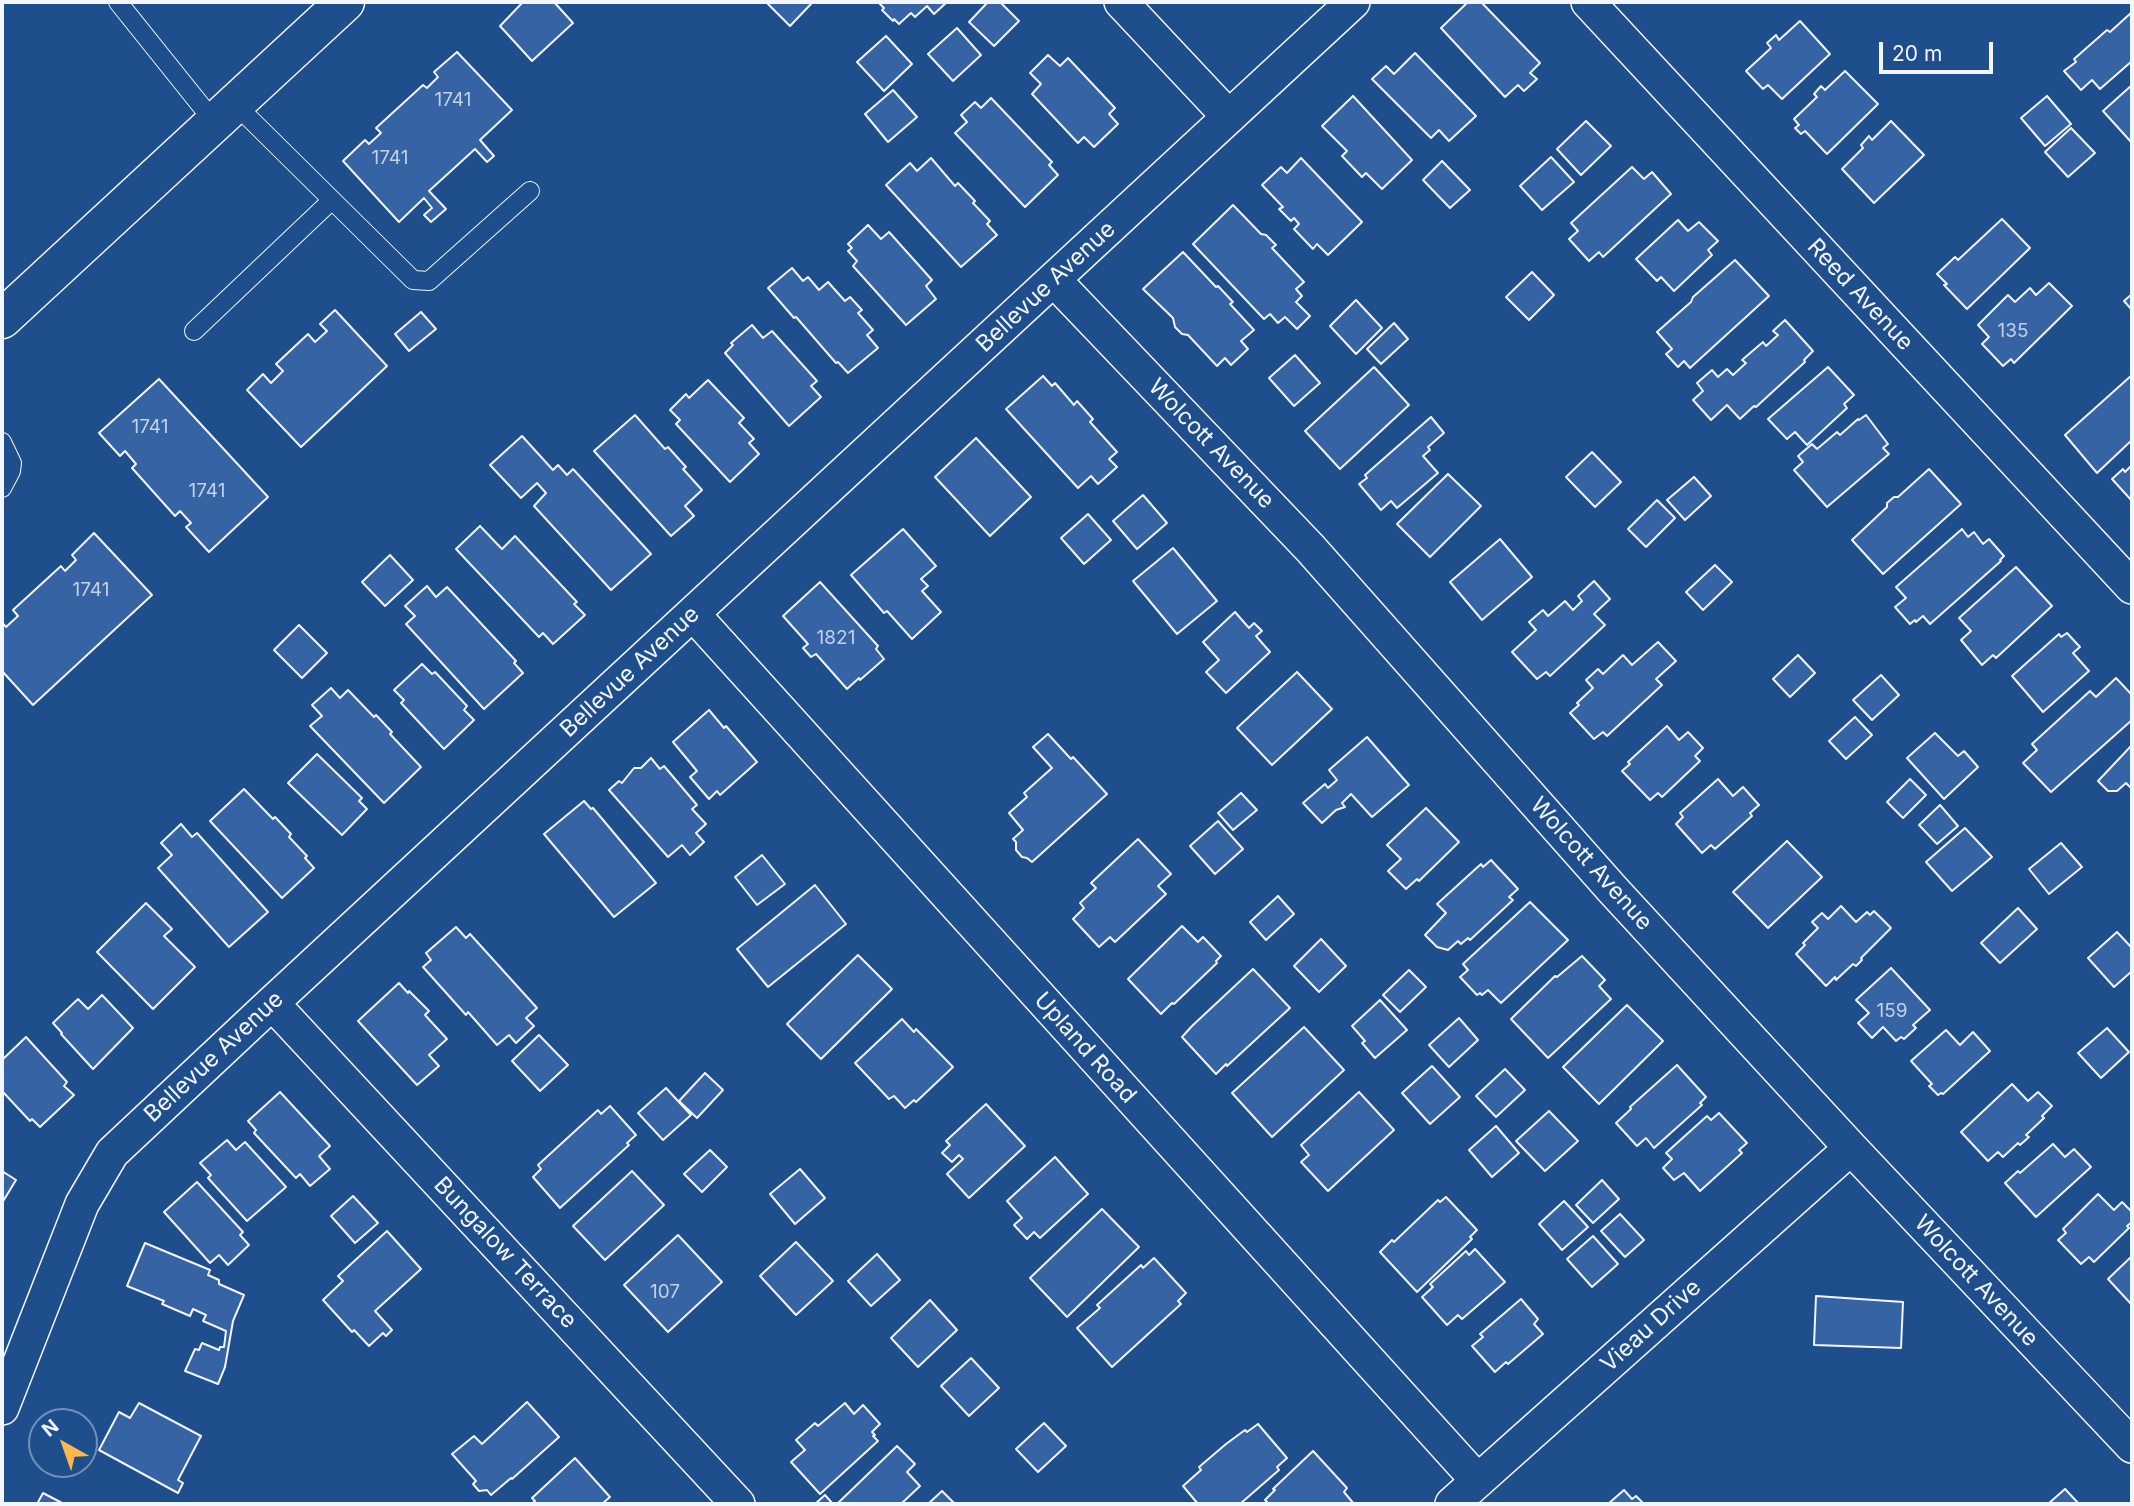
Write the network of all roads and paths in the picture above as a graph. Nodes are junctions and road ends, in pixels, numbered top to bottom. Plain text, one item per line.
1 (118, 2) edge
2 (345, 2) edge
3 (1121, 2) edge
4 (1353, 2) edge
5 (1588, 2) edge
6 (225, 113) junction
7 (1229, 117) junction
8 (530, 191) dead end
9 (332, 200) junction
10 (1054, 280) junction
11 (2, 319) edge
12 (194, 331) dead end
13 (2, 442) edge
14 (2, 488) edge
15 (2132, 587) edge
16 (693, 614) junction
17 (272, 1003) junction
18 (1851, 1149) junction
19 (2, 1408) edge
20 (2132, 1446) edge
21 (1478, 1481) junction
22 (738, 1504) edge
23 (1452, 1504) edge

1 - 6 lane
2 - 6 main road
3 - 7 street
4 - 7 street, Bellevue Avenue
5 - 15 street, Reed Avenue
6 - 9 lane
6 - 11 main road
7 - 10 street, Bellevue Avenue
8 - 9 lane
9 - 12 lane
10 - 16 street, Bellevue Avenue
10 - 18 street, Wolcott Avenue
13 - 14 lane
16 - 17 street, Bellevue Avenue
16 - 21 street, Upland Road
17 - 19 street, Bellevue Avenue
17 - 22 street, Bungalow Terrace
18 - 20 street, Wolcott Avenue
18 - 21 street, Vieau Drive
21 - 23 street, Vieau Drive

